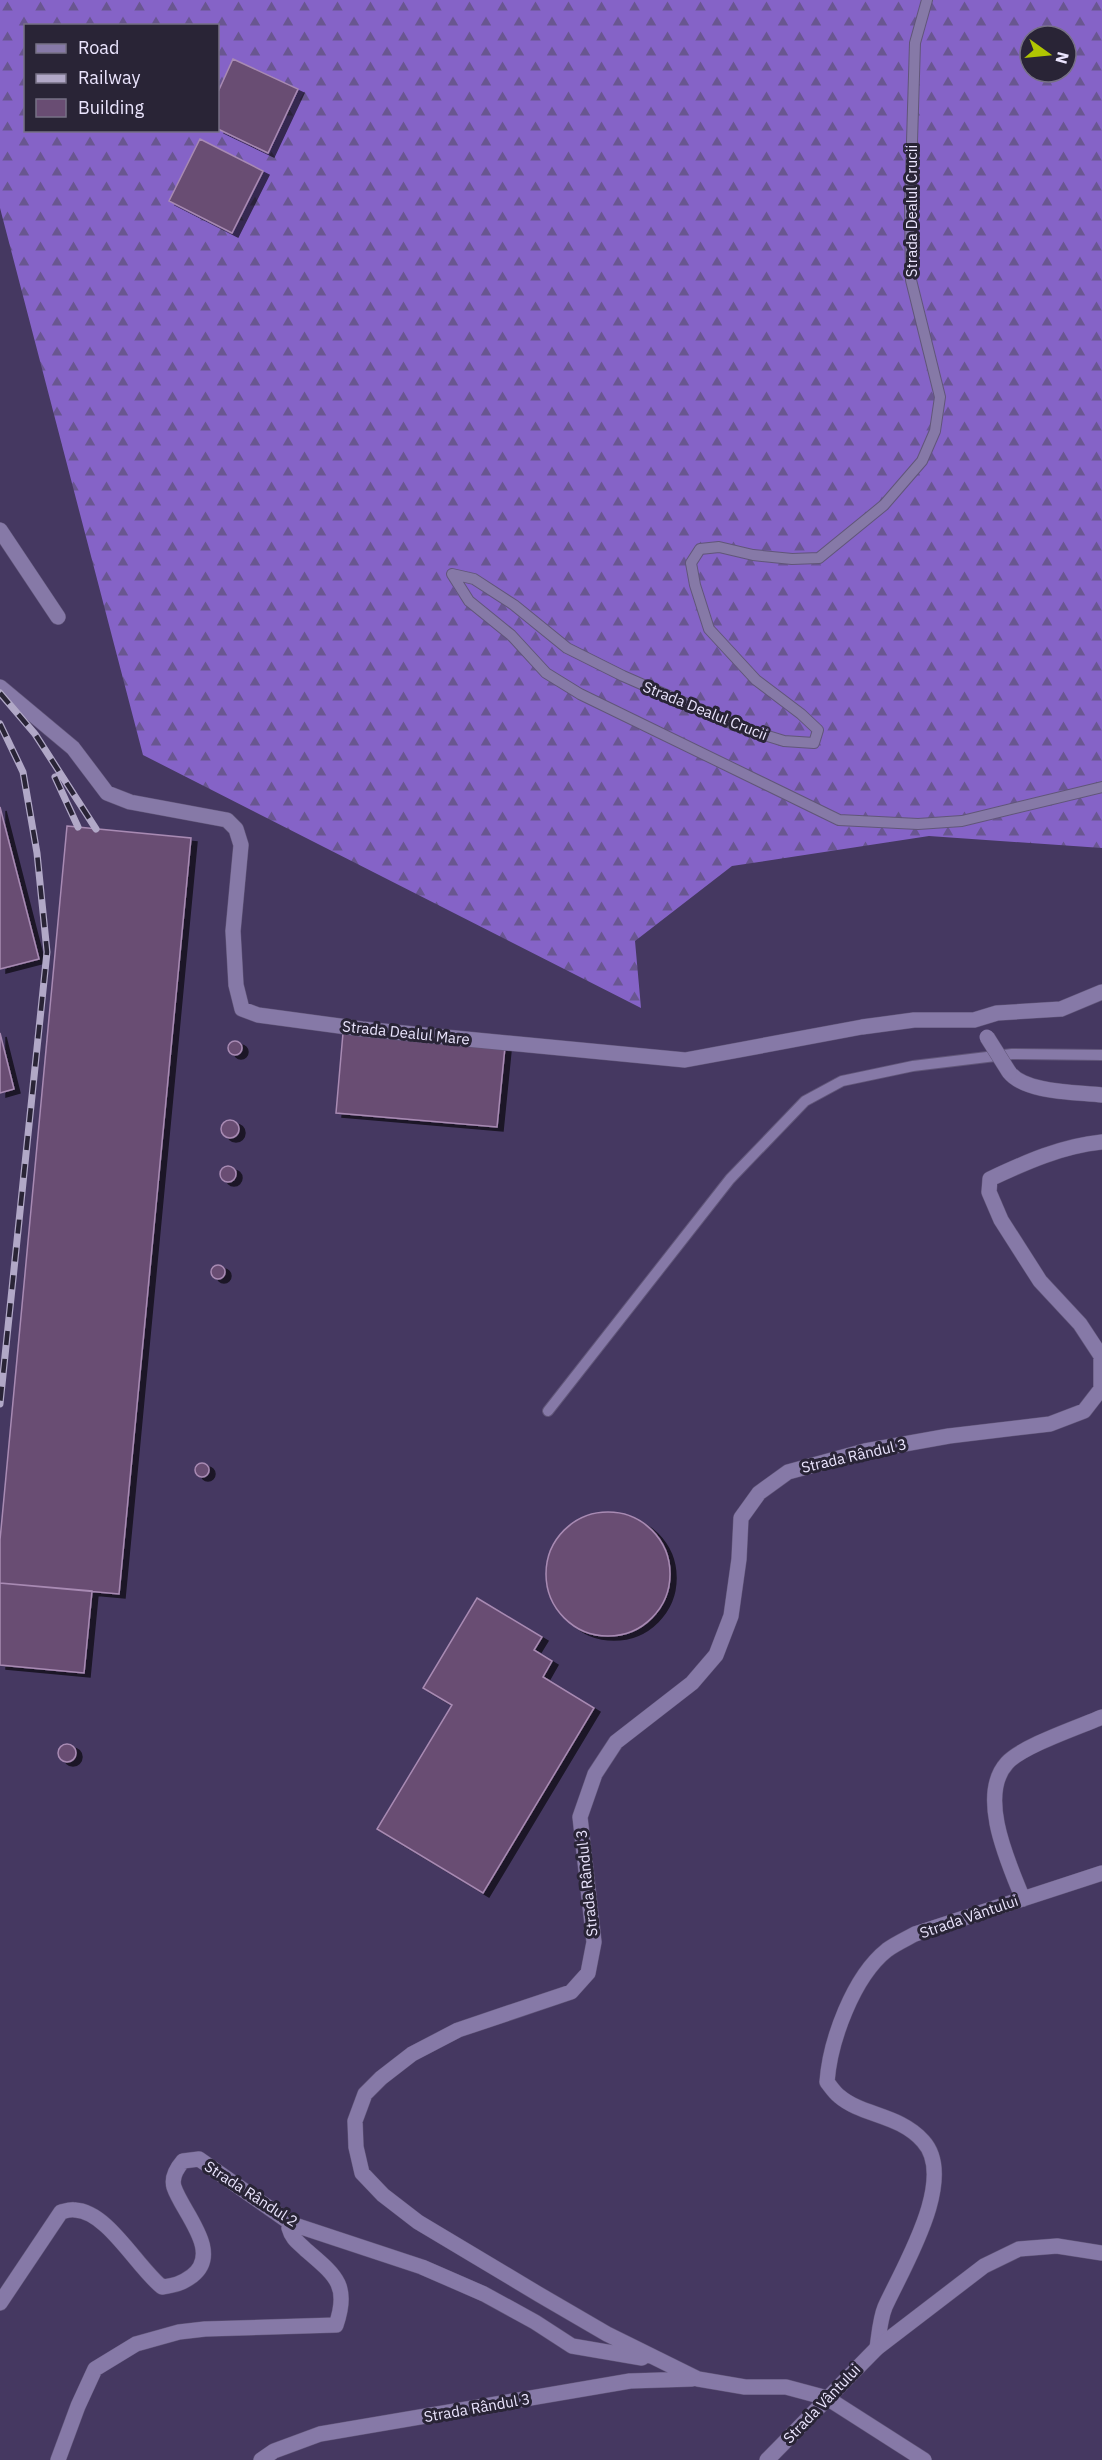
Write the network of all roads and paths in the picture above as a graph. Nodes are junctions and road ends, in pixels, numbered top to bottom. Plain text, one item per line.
1 (927, 0) edge
2 (0, 530) edge
3 (58, 617) dead end
4 (0, 687) edge
5 (1102, 787) edge
6 (1102, 992) edge
7 (974, 1020) junction
8 (1102, 1055) edge
9 (1102, 1095) edge
10 (1102, 1142) edge
11 (548, 1411) dead end
12 (1102, 1717) edge
13 (1102, 1873) edge
14 (1023, 1899) junction
15 (292, 2224) junction
16 (1102, 2253) edge
17 (0, 2303) edge
18 (877, 2348) junction
19 (659, 2361) junction
20 (698, 2379) junction
21 (827, 2398) junction
22 (58, 2460) edge
23 (261, 2460) edge
24 (767, 2460) edge
25 (924, 2460) edge

1 - 5 lane, Strada Dealul Crucii
2 - 3 street
4 - 7 street, Strada Dealul Mare
6 - 7 street
7 - 9 street, bridge
8 - 11 lane
10 - 19 street, Strada Rândul 3
12 - 14 street
13 - 14 street, Strada Vântului
14 - 18 street, Strada Vântului
15 - 17 street, Strada Rândul 2
15 - 19 street, Strada Rândul 2
15 - 22 street
16 - 18 street, Strada Vântului
18 - 21 street, Strada Vântului
19 - 20 street, Strada Rândul 3
20 - 21 street, Strada Rândul 3
20 - 23 street, Strada Rândul 3
21 - 24 street, Strada Vântului
21 - 25 street, Strada Rândul 3

